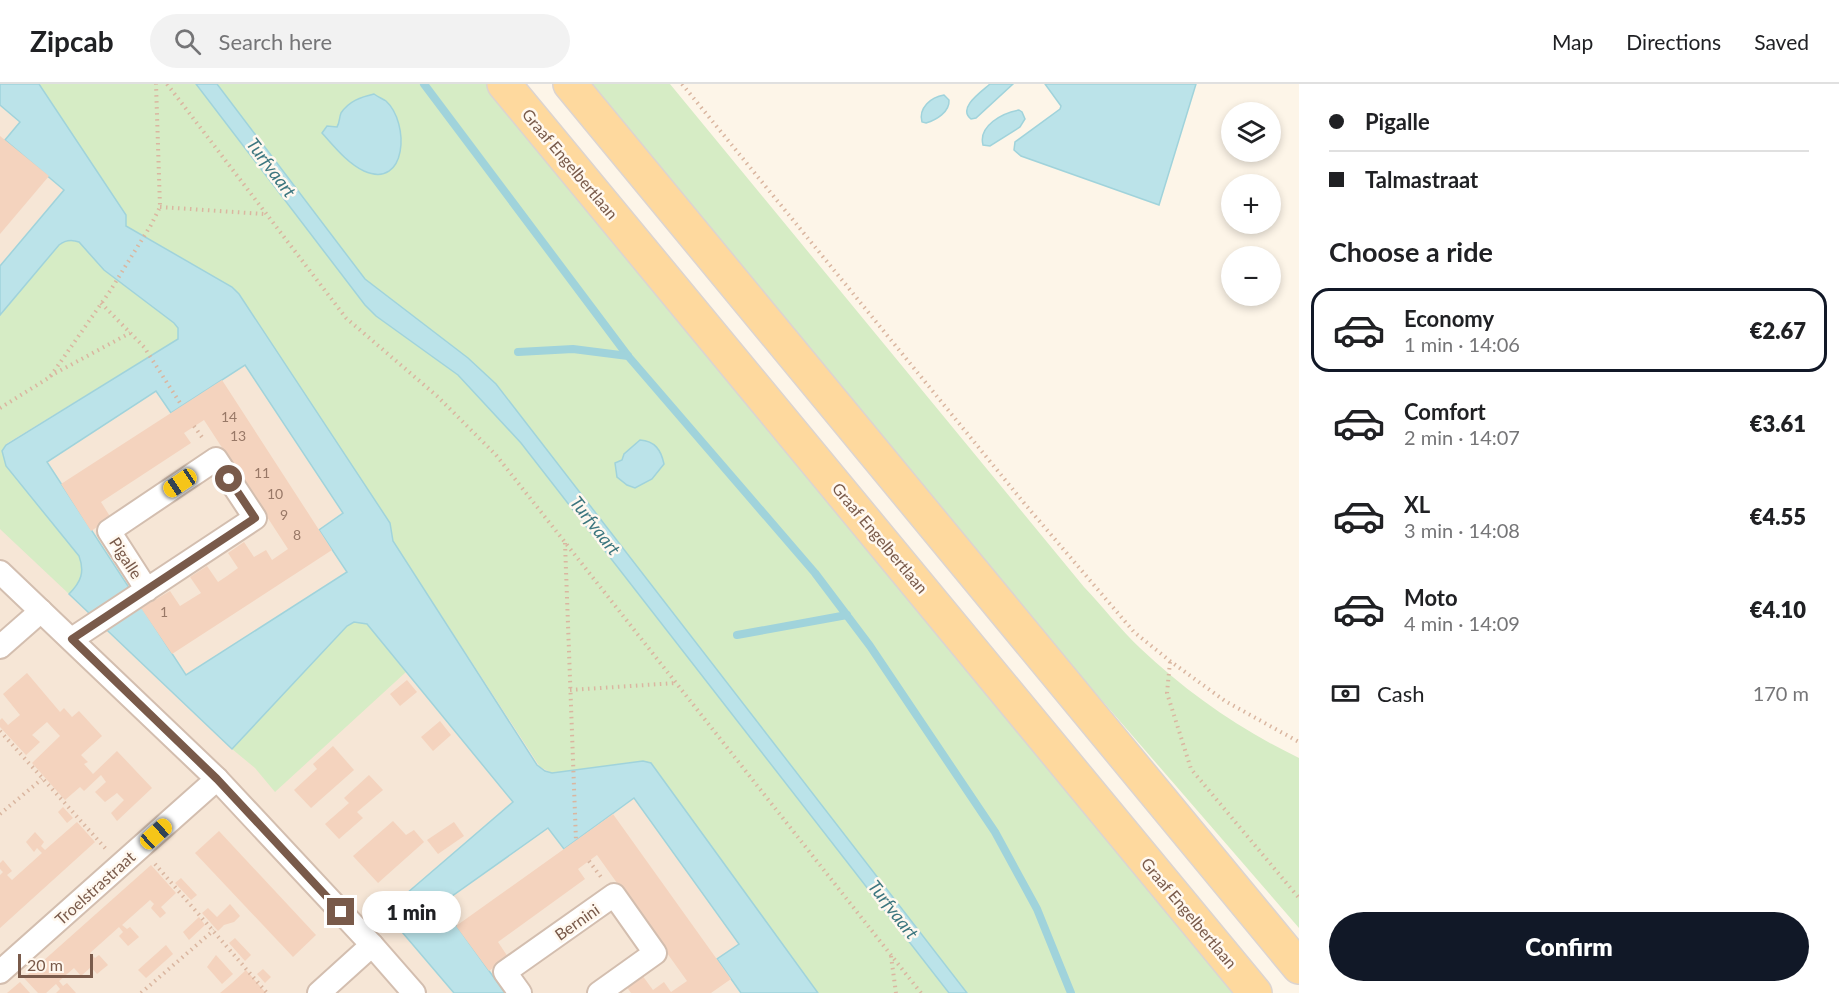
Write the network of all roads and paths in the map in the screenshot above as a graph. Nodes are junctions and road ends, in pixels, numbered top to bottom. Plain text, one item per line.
1 (156, 84) edge
2 (167, 84) edge
3 (504, 84) edge
4 (570, 84) edge
5 (682, 84) edge
6 (160, 207) junction
7 (265, 214) junction
8 (101, 303) junction
9 (130, 333) junction
10 (50, 377) junction
11 (182, 406) dead end
12 (0, 408) edge
13 (565, 543) junction
14 (0, 572) edge
15 (141, 594) junction
16 (41, 610) junction
17 (72, 639) junction
18 (0, 647) edge
19 (1170, 662) junction
20 (676, 683) junction
21 (570, 690) junction
22 (0, 731) edge
23 (1299, 742) edge
24 (42, 779) junction
25 (217, 779) junction
26 (0, 814) edge
27 (576, 840) dead end
28 (141, 848) junction
29 (121, 865) junction
30 (1299, 898) edge
31 (214, 930) junction
32 (372, 945) junction
33 (891, 955) junction
34 (1299, 968) edge
35 (0, 972) edge
36 (141, 993) edge
37 (267, 993) edge
38 (319, 993) edge
39 (414, 993) edge
40 (520, 993) edge
41 (599, 993) edge
42 (896, 993) edge
43 (921, 993) edge
44 (1255, 993) edge

1 - 6 path
2 - 7 path
3 - 44 main road, Graaf Engelbertlaan
4 - 34 main road
5 - 19 path
6 - 7 path
6 - 8 path
7 - 13 path
8 - 9 path
8 - 10 path
9 - 10 path
9 - 11 path
10 - 12 path
13 - 20 path
13 - 21 path
14 - 16 street
15 - 15 street, Pigalle
15 - 17 street, Pigalle
16 - 17 street
16 - 18 street
17 - 25 street
19 - 23 path
19 - 30 path
20 - 21 path
20 - 33 path
21 - 27 path
22 - 24 path
24 - 26 path
24 - 29 path
25 - 28 street, Troelstrastraat
25 - 32 street
28 - 29 street, Troelstrastraat
28 - 31 path
29 - 35 street, Troelstrastraat
31 - 36 path
31 - 37 path
32 - 38 street
32 - 39 street
33 - 42 path
33 - 43 path
40 - 41 street, Bernini

